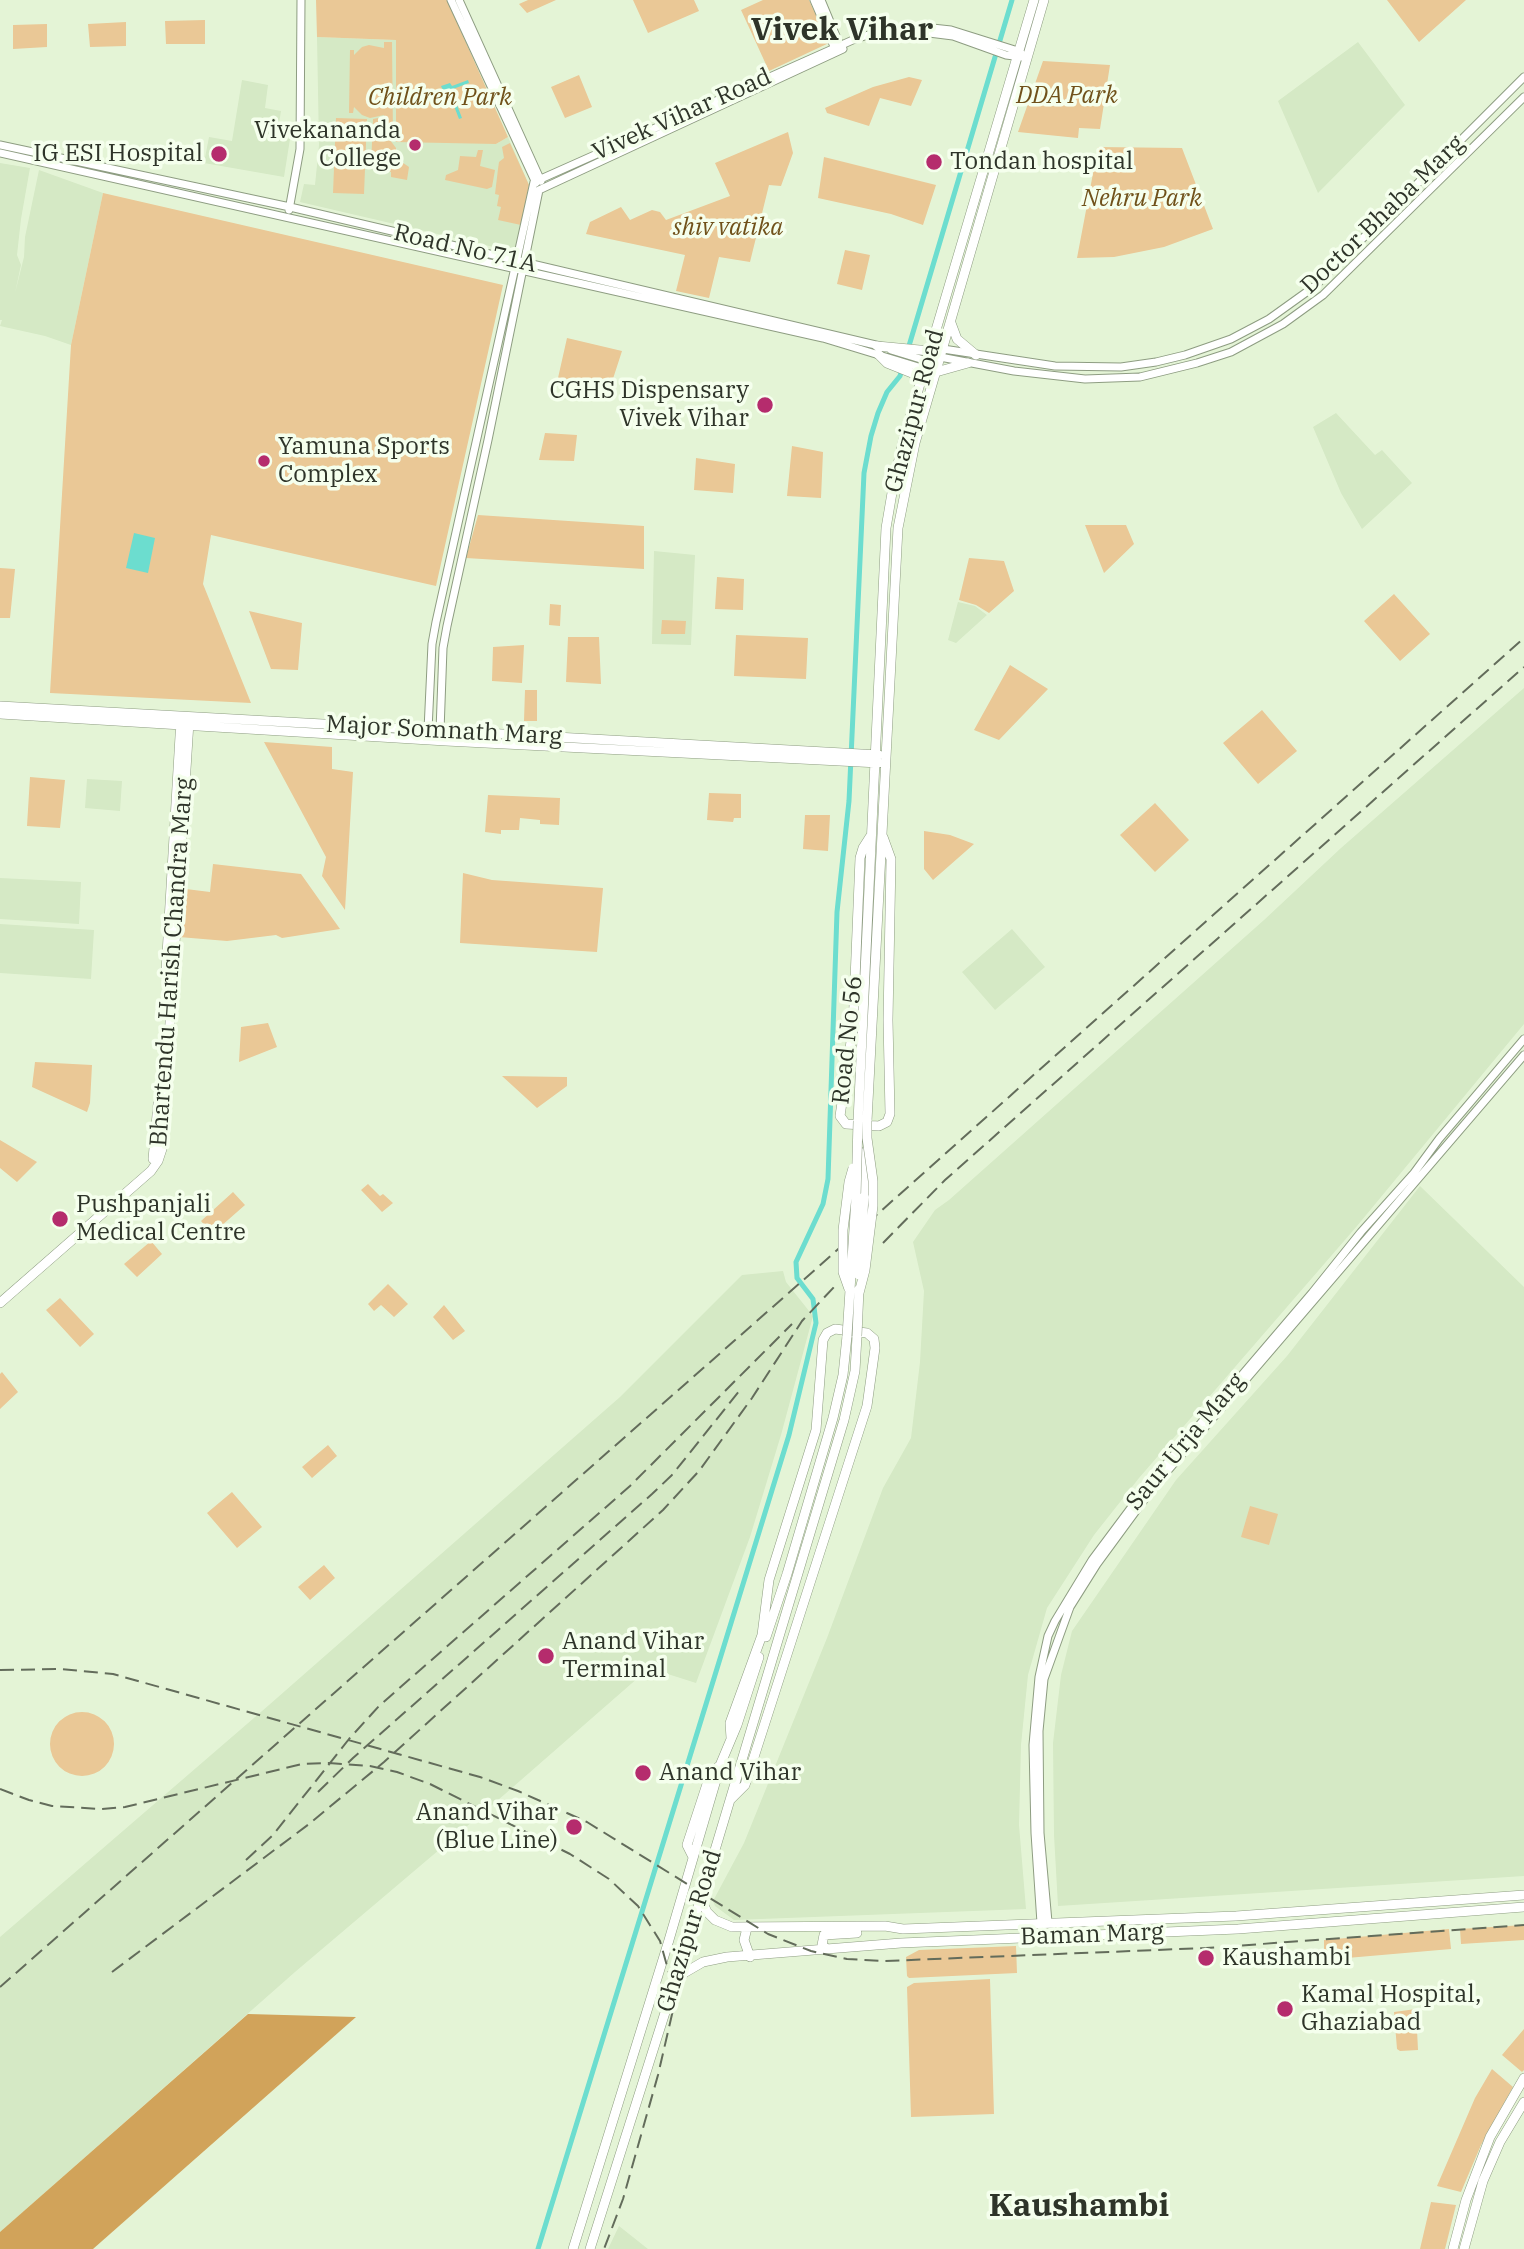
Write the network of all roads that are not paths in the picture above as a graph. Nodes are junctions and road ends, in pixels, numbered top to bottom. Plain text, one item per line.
1 (301, 0) edge
2 (451, 0) edge
3 (459, 0) edge
4 (814, 0) edge
5 (821, 0) edge
6 (1034, 0) edge
7 (1044, 0) edge
8 (838, 49) junction
9 (1015, 54) junction
10 (1524, 77) edge
11 (1524, 97) edge
12 (0, 145) edge
13 (0, 153) edge
14 (538, 180) junction
15 (542, 189) junction
16 (290, 207) junction
17 (287, 218) junction
18 (519, 266) junction
19 (951, 322) junction
20 (878, 350) junction
21 (941, 353) junction
22 (898, 356) junction
23 (973, 361) junction
24 (914, 362) junction
25 (925, 368) junction
26 (491, 372) junction
27 (936, 372) junction
28 (502, 374) junction
29 (932, 386) junction
30 (453, 546) junction
31 (464, 549) junction
32 (0, 706) edge
33 (0, 714) edge
34 (81, 715) junction
35 (185, 721) junction
36 (889, 733) junction
37 (428, 735) junction
38 (440, 736) junction
39 (876, 737) junction
40 (837, 753) junction
41 (869, 756) junction
42 (887, 760) junction
43 (873, 795) junction
44 (885, 796) junction
45 (871, 835) junction
46 (882, 835) junction
47 (1524, 1039) edge
48 (1524, 1055) edge
49 (862, 1121) junction
50 (1341, 1262) junction
51 (855, 1293) junction
52 (0, 1295) edge
53 (0, 1303) edge
54 (789, 1561) junction
55 (766, 1598) junction
56 (788, 1612) junction
57 (800, 1616) junction
58 (731, 1738) junction
59 (730, 1800) junction
60 (1518, 1885) dead end
61 (1522, 1896) edge
62 (700, 1897) junction
63 (1480, 1899) junction
64 (1524, 1907) edge
65 (1499, 1909) junction
66 (1475, 1911) junction
67 (1151, 1918) junction
68 (1138, 1919) junction
69 (1045, 1923) junction
70 (747, 1928) junction
71 (903, 1929) junction
72 (1152, 1932) junction
73 (1138, 1933) junction
74 (827, 1949) junction
75 (750, 1957) junction
76 (672, 1990) junction
77 (1524, 2078) edge
78 (1524, 2102) edge
79 (1497, 2125) junction
80 (1507, 2130) junction
81 (573, 2249) edge
82 (590, 2249) edge
83 (1453, 2249) edge
84 (1464, 2249) edge

1 - 16 street
2 - 14 street
3 - 14 street
4 - 8 street
5 - 8 street
6 - 9 main road, Ghazipur Road
7 - 9 main road, Ghazipur Road
8 - 9 street, Vivek Vihar Road
8 - 14 street, Vivek Vihar Road
8 - 15 street, Vivek Vihar Road
9 - 19 main road, Ghazipur Road
9 - 25 main road, Ghazipur Road
10 - 23 street, Doctor Bhaba Marg
11 - 23 street, Doctor Bhaba Marg
12 - 16 street, Road No 71A
13 - 17 street, Road No 71A
14 - 15 street
14 - 18 street
15 - 18 street
16 - 17 street
16 - 18 street, Road No 71A
17 - 18 street, Road No 71A
18 - 20 street, Road No 71A
18 - 26 street
18 - 28 street
19 - 21 main road, Ghazipur Road
19 - 23 main road
20 - 22 main road
20 - 22 main road
21 - 23 street, Doctor Bhaba Marg
21 - 25 street, Doctor Bhaba Marg
21 - 27 main road, Ghazipur Road
22 - 24 main road
22 - 24 main road
23 - 27 main road
24 - 25 main road
24 - 25 main road
25 - 29 main road
25 - 39 main road, Ghazipur Road
26 - 28 street
26 - 30 street
27 - 29 main road, Ghazipur Road
28 - 31 street
29 - 36 main road, Ghazipur Road
30 - 31 street
30 - 37 street
31 - 38 street
32 - 34 main road, Major Somnath Marg
33 - 34 main road, Major Somnath Marg
34 - 35 main road, Major Somnath Marg
35 - 37 main road, Major Somnath Marg
35 - 52 main road, Bhartendu Harish Chandra Marg
35 - 53 main road, Bhartendu Harish Chandra Marg
36 - 39 main road
36 - 42 main road, Ghazipur Road
37 - 38 main road, Major Somnath Marg
38 - 40 main road, Major Somnath Marg
39 - 41 main road
40 - 41 main road, Major Somnath Marg
40 - 41 main road
41 - 42 main road, Major Somnath Marg
41 - 43 main road
42 - 44 main road, Ghazipur Road
43 - 44 main road
43 - 45 main road
44 - 46 main road, Ghazipur Road
45 - 46 main road, Road No 56
45 - 49 main road
46 - 49 main road, Ghazipur Road
47 - 50 street, Saur Urja Marg
48 - 50 street, Saur Urja Marg
49 - 51 main road, bridge
49 - 51 main road, bridge
50 - 69 street, Saur Urja Marg
51 - 54 main road, bridge
51 - 56 main road, Ghazipur Road, bridge
54 - 55 main road
54 - 58 main road, Ghazipur Road
55 - 57 main road
55 - 58 main road
56 - 57 main road
56 - 59 main road, Ghazipur Road
57 - 59 main road
58 - 81 main road, Ghazipur Road
59 - 62 main road, Ghazipur Road
60 - 61 main road
61 - 63 main road, Baman Marg
62 - 70 main road, Baman Marg
62 - 76 main road, Ghazipur Road
63 - 65 main road
63 - 66 main road
63 - 67 main road, Baman Marg
64 - 65 main road, Baman Marg
65 - 66 main road, Baman Marg
66 - 72 main road, Baman Marg
67 - 68 main road, Baman Marg
67 - 72 main road
68 - 69 main road, Baman Marg
68 - 73 main road
69 - 71 main road, Baman Marg
70 - 71 main road, Baman Marg
70 - 75 main road
71 - 74 main road
72 - 73 main road, Baman Marg
73 - 74 main road, Baman Marg
74 - 75 main road, Baman Marg
75 - 76 main road, Baman Marg
76 - 82 main road, Ghazipur Road
77 - 79 main road
78 - 80 main road
79 - 80 main road
79 - 83 main road
80 - 84 main road

